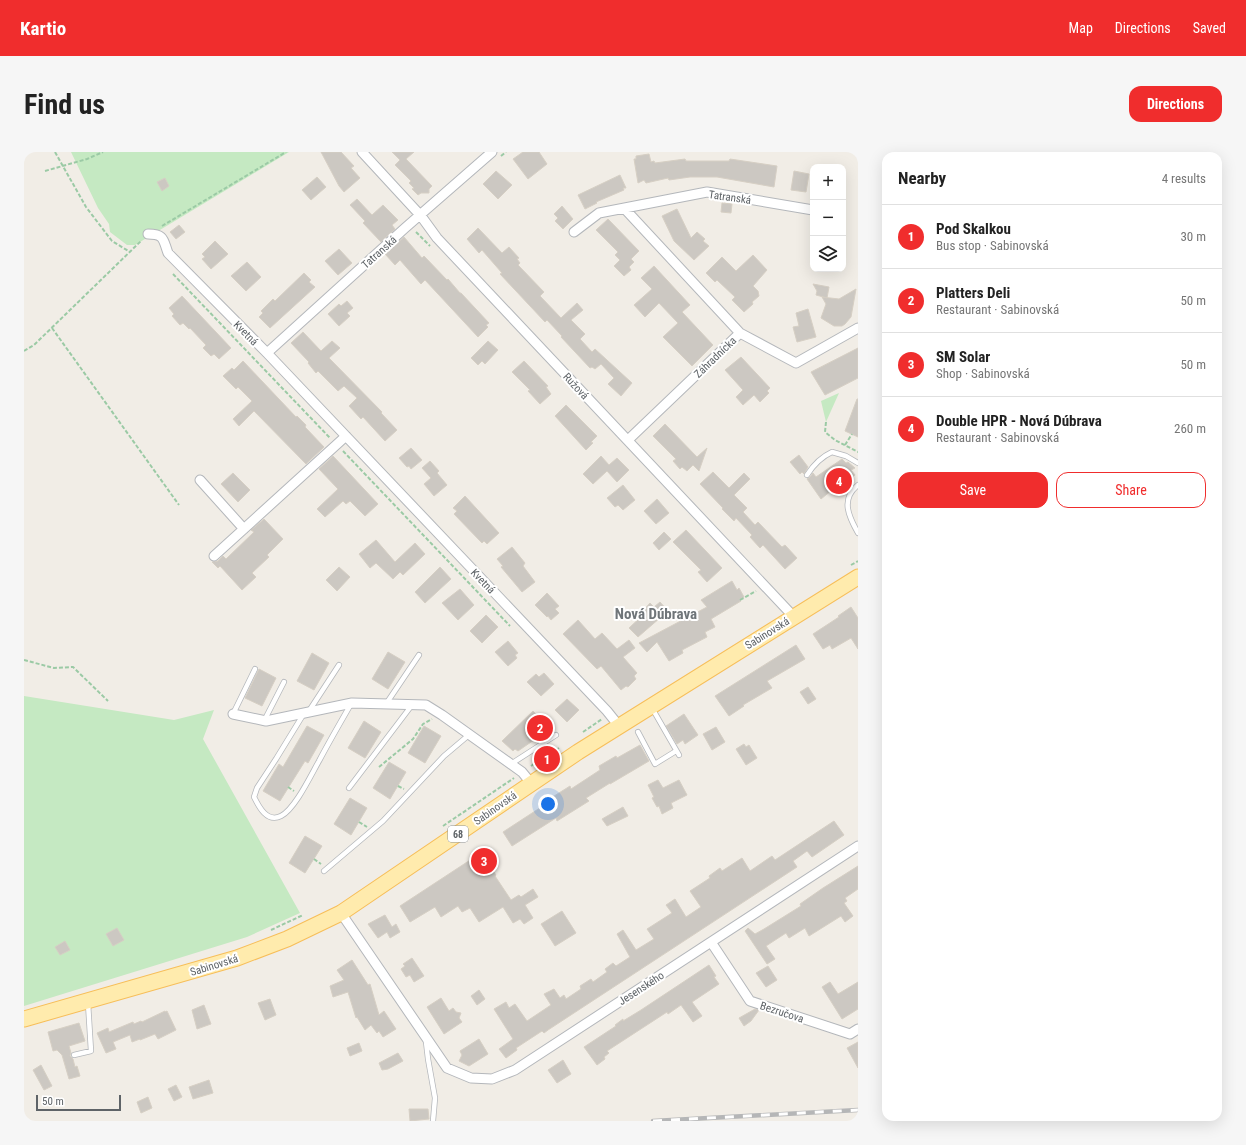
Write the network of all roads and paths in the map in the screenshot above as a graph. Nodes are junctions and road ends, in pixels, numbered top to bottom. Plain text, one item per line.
1 (55, 152) edge
2 (103, 152) edge
3 (286, 152) edge
4 (362, 152) edge
5 (506, 152) edge
6 (495, 156) edge
7 (63, 166) junction
8 (46, 171) dead end
9 (653, 203) junction
10 (624, 208) junction
11 (810, 209) edge
12 (421, 216) junction
13 (644, 230) junction
14 (574, 232) dead end
15 (148, 234) junction
16 (130, 252) junction
17 (173, 274) dead end
18 (52, 328) junction
19 (858, 328) edge
20 (740, 333) junction
21 (24, 351) edge
22 (267, 353) junction
23 (826, 422) dead end
24 (852, 434) dead end
25 (346, 436) junction
26 (628, 440) junction
27 (337, 444) junction
28 (845, 445) junction
29 (858, 452) edge
30 (858, 463) edge
31 (807, 475) dead end
32 (200, 480) dead end
33 (858, 485) edge
34 (178, 504) dead end
35 (244, 528) junction
36 (858, 533) edge
37 (214, 556) dead end
38 (858, 577) edge
39 (756, 591) dead end
40 (740, 600) dead end
41 (794, 617) junction
42 (513, 628) dead end
43 (419, 655) dead end
44 (24, 660) edge
45 (339, 665) dead end
46 (255, 669) dead end
47 (284, 682) dead end
48 (108, 701) dead end
49 (352, 703) junction
50 (386, 704) junction
51 (412, 705) junction
52 (651, 706) junction
53 (307, 712) junction
54 (233, 714) joint
55 (596, 714) dead end
56 (442, 715) junction
57 (601, 720) dead end
58 (264, 721) junction
59 (619, 726) junction
60 (638, 732) dead end
61 (470, 734) junction
62 (556, 735) dead end
63 (511, 764) junction
64 (379, 767) dead end
65 (531, 783) junction
66 (349, 788) dead end
67 (858, 846) edge
68 (324, 871) dead end
69 (341, 912) junction
70 (711, 942) junction
71 (88, 1001) junction
72 (24, 1019) edge
73 (858, 1029) edge
74 (426, 1038) junction
75 (74, 1055) dead end
76 (434, 1121) edge

1 - 7 path
2 - 7 path
3 - 15 path
4 - 12 street, Ružová
5 - 6 path
6 - 12 street, Tatranská
7 - 8 path
7 - 16 path
9 - 10 street, Tatranská
9 - 11 street, Tatranská
9 - 13 street
10 - 13 street
10 - 14 street, Tatranská
12 - 22 street, Tatranská
12 - 26 street, Ružová
13 - 20 street
15 - 16 path
15 - 22 street, Kvetná
16 - 18 path
17 - 27 path
18 - 21 path
18 - 34 path
19 - 20 street, Záhradnícka
20 - 26 street, Záhradnícka
22 - 25 street, Kvetná
23 - 28 path
24 - 28 path
25 - 27 street
25 - 59 street, Kvetná
26 - 41 street, Ružová
27 - 35 street
27 - 42 path
28 - 29 path
30 - 31 lane
32 - 35 street
33 - 36 lane
35 - 37 street
38 - 41 main road, Sabinovská / 68
39 - 40 path
41 - 52 main road, Sabinovská / 68
43 - 50 lane
44 - 48 path
45 - 53 lane
46 - 54 lane
47 - 58 lane
49 - 50 street
49 - 53 street
49 - 53 lane
50 - 51 street
51 - 56 street
51 - 66 lane
52 - 59 main road, Sabinovská / 68
52 - 60 lane
53 - 58 street
54 - 58 street
55 - 57 path
56 - 61 street
56 - 64 path
59 - 65 main road, Sabinovská / 68
61 - 63 street
61 - 68 lane
62 - 63 lane
63 - 65 street
65 - 69 main road, Sabinovská / 68
67 - 70 street, Jesenského
69 - 71 main road, Sabinovská / 68
69 - 74 street, Jesenského
70 - 73 street, Bezručova
70 - 74 street, Jesenského
71 - 72 main road, Sabinovská / 68
71 - 75 lane
74 - 76 lane, Jesenského

